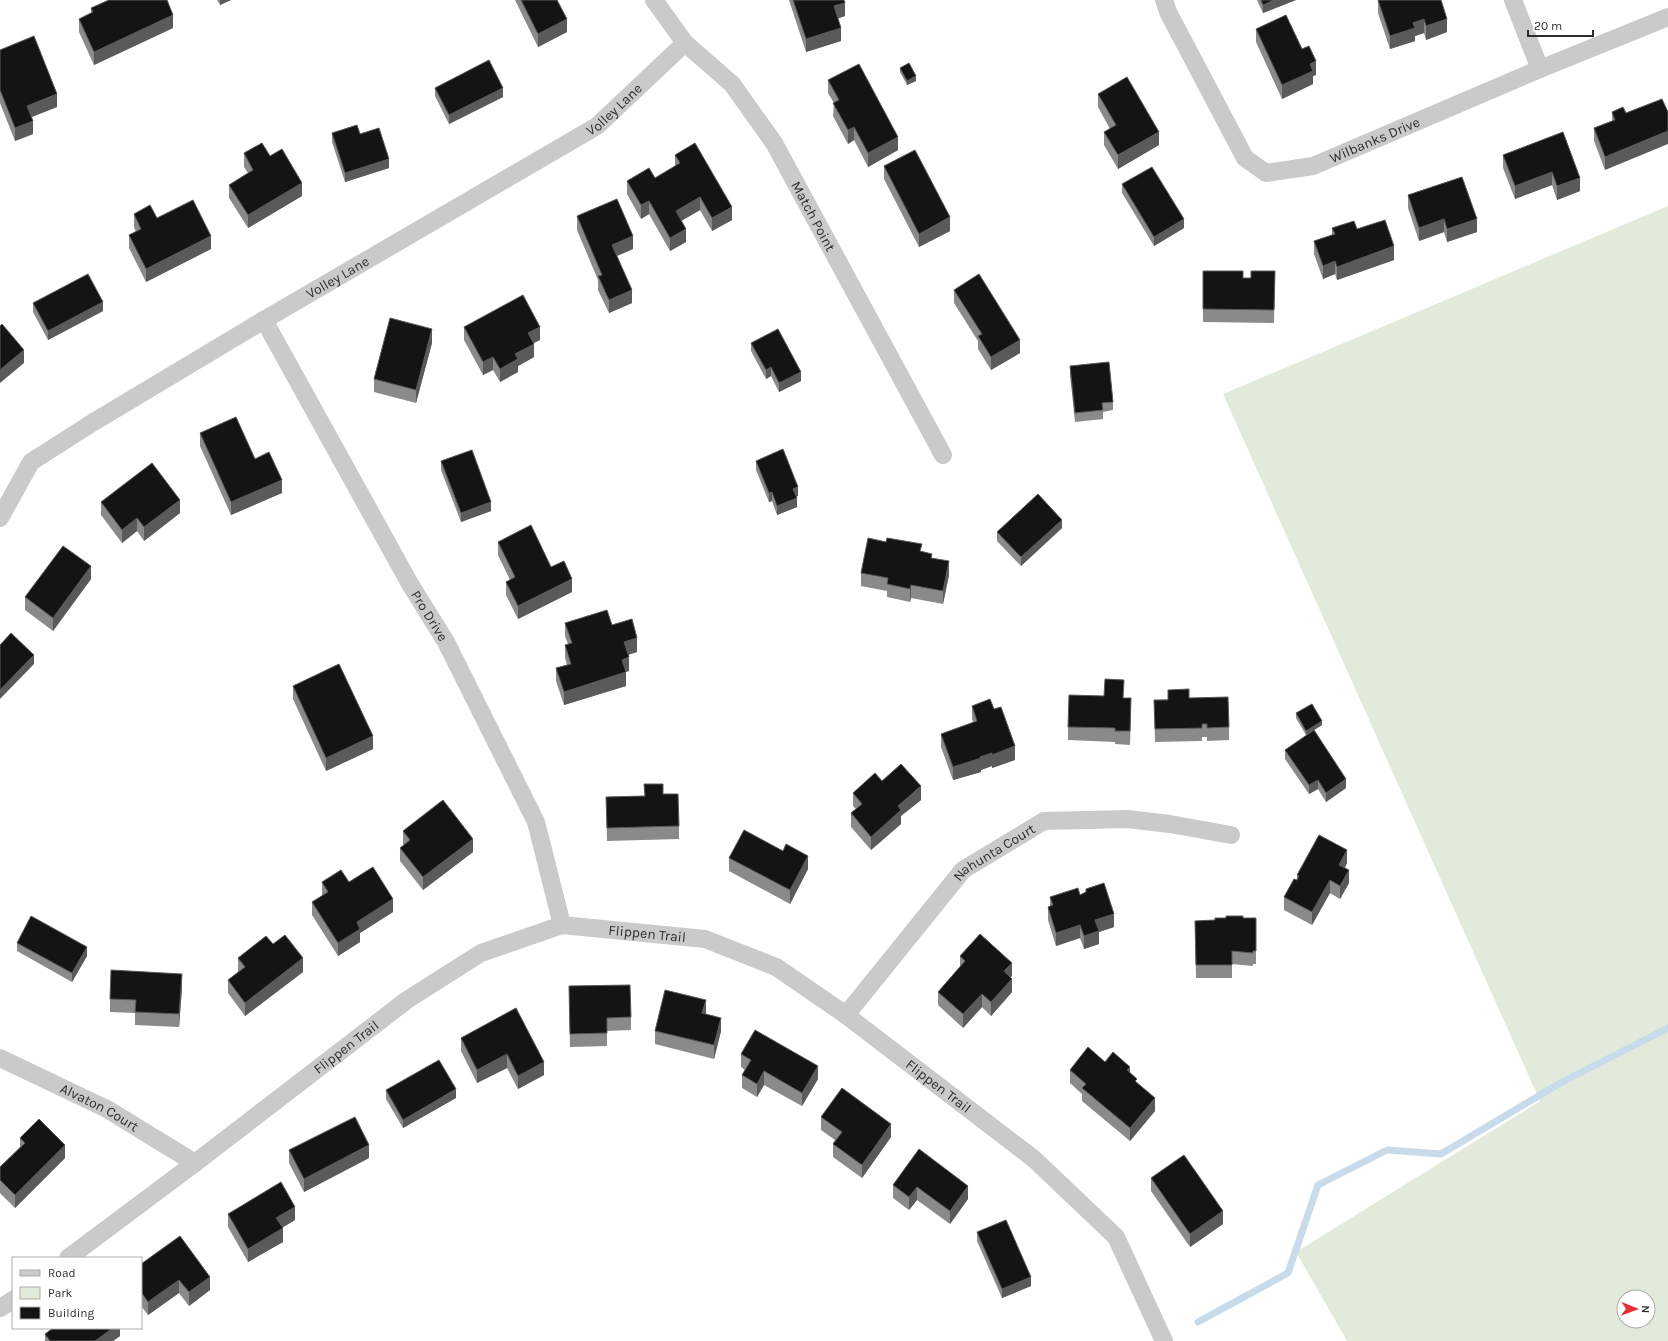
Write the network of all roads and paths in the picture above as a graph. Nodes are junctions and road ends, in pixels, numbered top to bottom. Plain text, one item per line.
1 (654, 0) edge
2 (1164, 0) edge
3 (1513, 0) edge
4 (1668, 17) edge
5 (686, 43) junction
6 (1540, 69) junction
7 (264, 320) junction
8 (943, 455) dead end
9 (0, 518) edge
10 (1231, 835) dead end
11 (562, 925) junction
12 (846, 1015) junction
13 (0, 1058) edge
14 (195, 1163) junction
15 (69, 1257) edge
16 (12, 1301) edge
17 (0, 1308) edge
18 (1164, 1341) edge

1 - 5 street, Match Point
2 - 6 street, Wilbanks Drive
3 - 6 street
4 - 6 street, Wilbanks Drive
5 - 7 street, Volley Lane
5 - 8 street, Match Point
7 - 9 street, Volley Lane
7 - 11 street, Pro Drive
10 - 12 street, Nahunta Court
11 - 12 street, Flippen Trail
11 - 14 street, Flippen Trail
12 - 18 street, Flippen Trail
13 - 14 street, Alvaton Court
14 - 15 street, Flippen Trail
16 - 17 street

